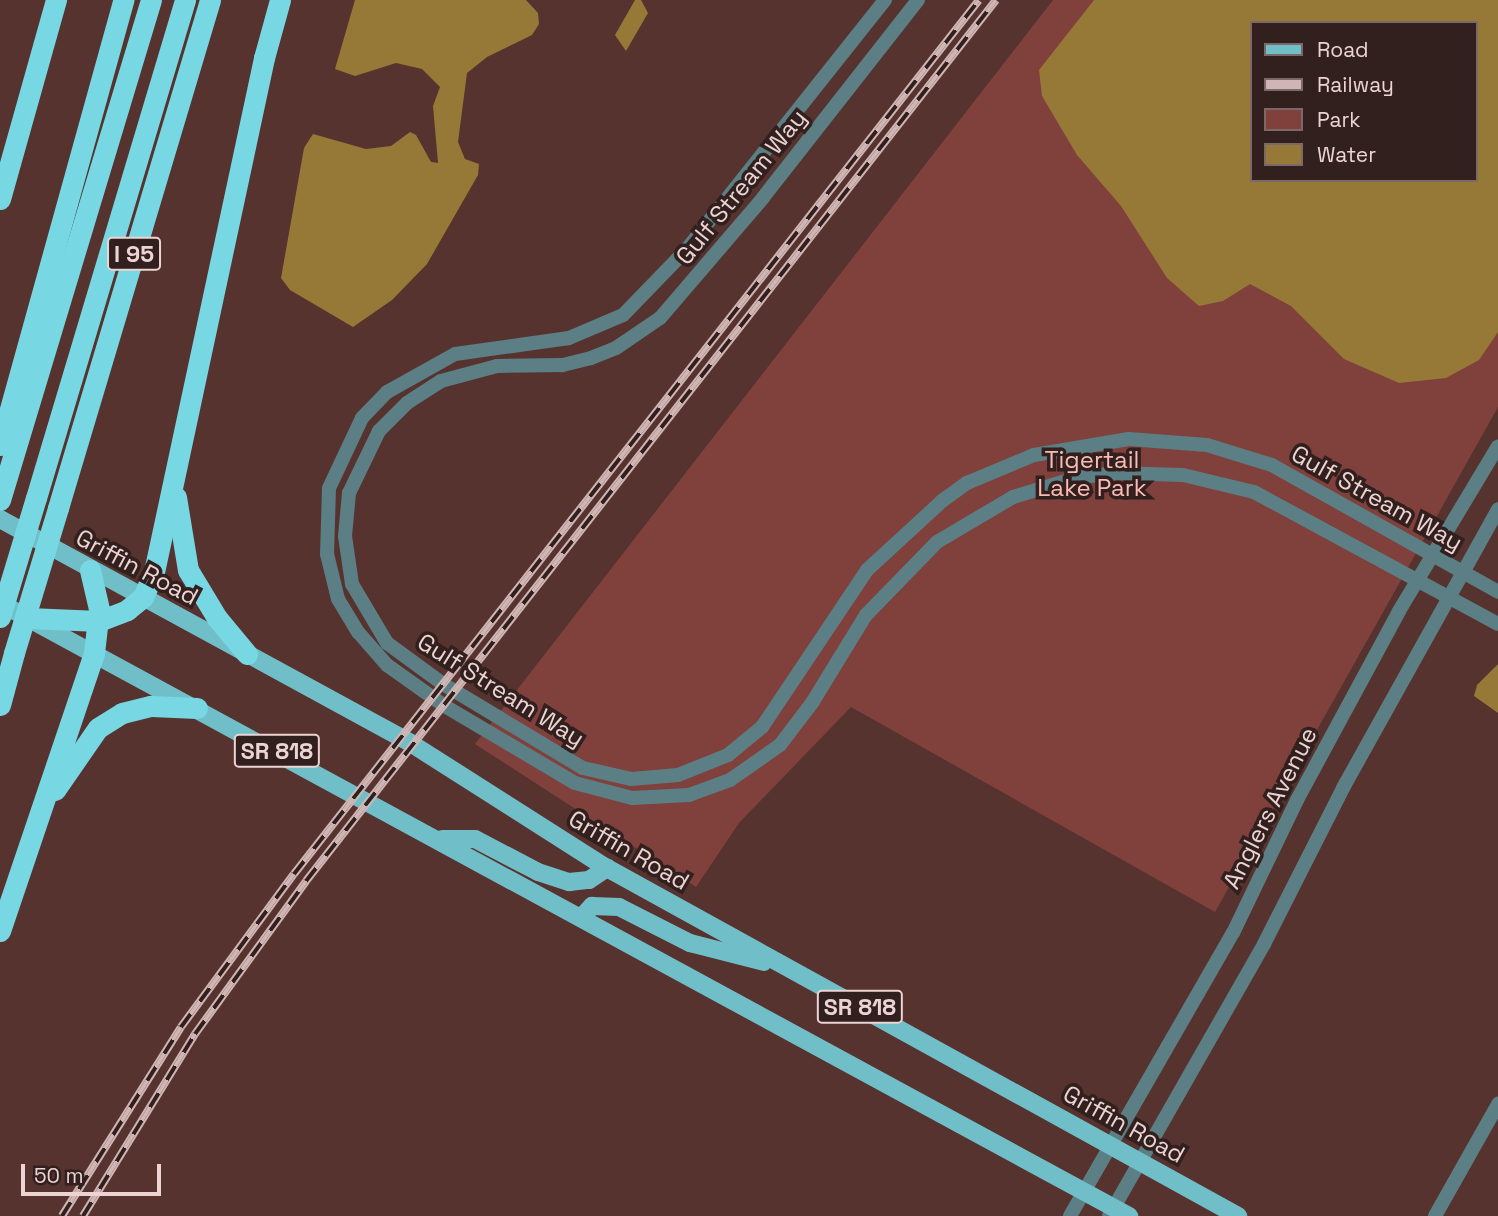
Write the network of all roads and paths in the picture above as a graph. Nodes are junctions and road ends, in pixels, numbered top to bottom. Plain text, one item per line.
1 (56, 0) edge
2 (123, 0) edge
3 (151, 0) edge
4 (185, 0) edge
5 (210, 0) edge
6 (280, 0) edge
7 (885, 0) edge
8 (918, 0) edge
9 (0, 199) edge
10 (0, 445) edge
11 (1498, 446) edge
12 (175, 477) junction
13 (3, 490) edge
14 (1498, 509) edge
15 (0, 519) edge
16 (1431, 556) junction
17 (90, 570) junction
18 (1461, 571) junction
19 (1417, 581) junction
20 (1498, 592) edge
21 (1448, 595) junction
22 (143, 597) junction
23 (0, 603) edge
24 (0, 617) edge
25 (28, 618) junction
26 (99, 621) junction
27 (1498, 624) edge
28 (94, 653) junction
29 (247, 654) junction
30 (0, 705) edge
31 (197, 708) junction
32 (32, 828) junction
33 (439, 839) junction
34 (607, 868) junction
35 (582, 917) junction
36 (0, 931) edge
37 (791, 969) junction
38 (1498, 1104) edge
39 (1113, 1146) junction
40 (1140, 1161) junction
41 (1083, 1191) junction
42 (1117, 1213) edge
43 (1070, 1216) edge
44 (1238, 1216) edge
45 (1434, 1216) edge

1 - 9 highway
2 - 10 highway
3 - 13 highway
4 - 24 highway, bridge
5 - 30 highway, I 95, bridge
6 - 12 highway
7 - 19 street, Gulf Stream Way
8 - 16 street, Gulf Stream Way
11 - 16 street, Anglers Avenue
12 - 22 highway
12 - 29 highway
14 - 18 street
15 - 17 main road, Griffin Road / SR 818
16 - 18 street, Gulf Stream Way
16 - 19 street, Anglers Avenue
17 - 22 main road, Griffin Road / SR 818
17 - 26 highway
18 - 20 street, Gulf Stream Way
18 - 21 street
19 - 21 street, Gulf Stream Way
19 - 39 street, Anglers Avenue
21 - 27 street, Gulf Stream Way
21 - 40 street
22 - 26 highway
22 - 29 main road, Griffin Road / SR 818
23 - 25 main road, SR 818
25 - 26 highway
25 - 28 main road, SR 818
26 - 28 highway
28 - 31 main road, SR 818
28 - 32 highway
29 - 34 main road, Griffin Road / SR 818
31 - 32 highway
31 - 33 main road, SR 818
32 - 36 highway
33 - 34 main road
33 - 35 main road, SR 818
34 - 37 main road, Griffin Road / SR 818
35 - 37 main road
35 - 41 main road, SR 818
37 - 39 main road, Griffin Road / SR 818
38 - 45 street
39 - 40 main road, Griffin Road / SR 818
39 - 41 street, Anglers Avenue
40 - 42 street
40 - 44 main road, Griffin Road / SR 818
41 - 42 main road, SR 818
41 - 43 street, Anglers Avenue

